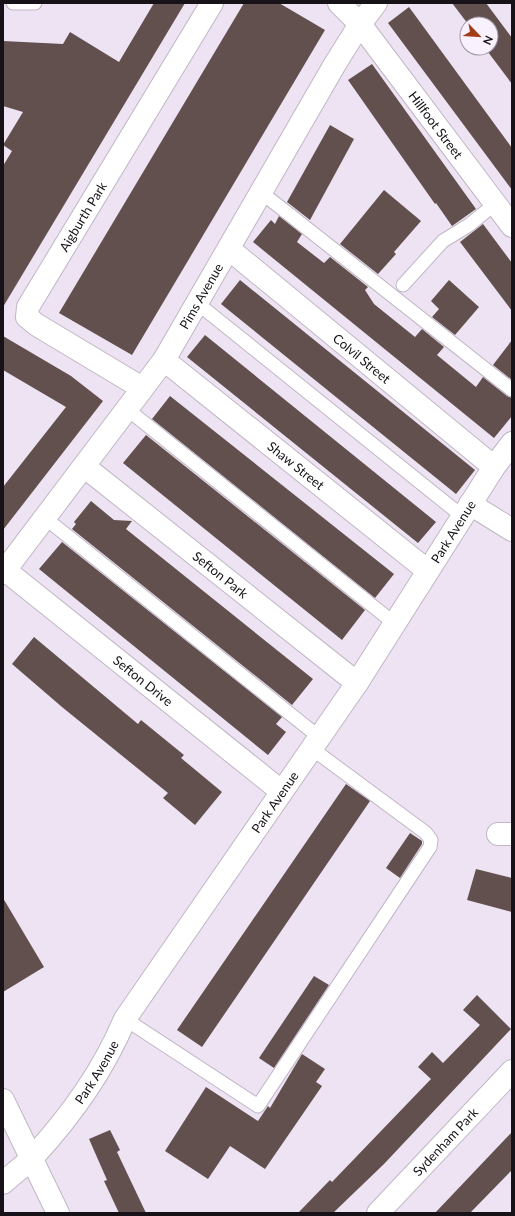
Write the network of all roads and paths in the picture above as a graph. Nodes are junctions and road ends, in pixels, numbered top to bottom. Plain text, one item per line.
1 (13, 3) edge
2 (35, 3) edge
3 (212, 3) edge
4 (339, 3) edge
5 (376, 3) edge
6 (360, 24) junction
7 (262, 192) junction
8 (495, 204) junction
9 (512, 226) edge
10 (229, 249) junction
11 (403, 285) dead end
12 (197, 303) junction
13 (164, 360) junction
14 (142, 388) junction
15 (512, 390) edge
16 (127, 408) junction
17 (512, 442) edge
18 (85, 467) junction
19 (494, 467) junction
20 (466, 510) junction
21 (44, 518) junction
22 (512, 530) edge
23 (428, 571) junction
24 (4, 572) edge
25 (394, 623) junction
26 (357, 683) junction
27 (315, 742) junction
28 (281, 791) junction
29 (125, 1020) junction
30 (512, 1071) edge
31 (3, 1100) edge
32 (32, 1158) junction
33 (3, 1183) edge
34 (58, 1213) edge
35 (378, 1213) edge

1 - 2 lane
3 - 14 street, Aigburth Park
4 - 6 street
5 - 6 street, Pims Avenue
6 - 7 street, Pims Avenue
6 - 8 street, Hillfoot Street
7 - 10 street, Pims Avenue
7 - 15 lane
8 - 9 street, Hillfoot Street
8 - 11 lane
10 - 12 street, Pims Avenue
10 - 19 street, Colvil Street
12 - 13 street, Pims Avenue
12 - 20 lane
13 - 14 street, Pims Avenue
13 - 23 street, Shaw Street
14 - 16 street, Pims Avenue
16 - 18 street, Pims Avenue
16 - 25 lane
17 - 19 street, Park Avenue
18 - 21 street, Pims Avenue
18 - 26 street, Sefton Park
19 - 20 street, Park Avenue
20 - 22 street
20 - 23 street, Park Avenue
21 - 24 street, Pims Avenue
21 - 27 lane
23 - 25 street, Park Avenue
24 - 28 street, Sefton Drive
25 - 26 street, Park Avenue
26 - 27 street, Park Avenue
27 - 28 street, Park Avenue
27 - 29 lane
28 - 29 street, Park Avenue
29 - 32 street, Park Avenue
30 - 35 street, Sydenham Park
31 - 32 street
32 - 33 street, Park Avenue
32 - 34 street

